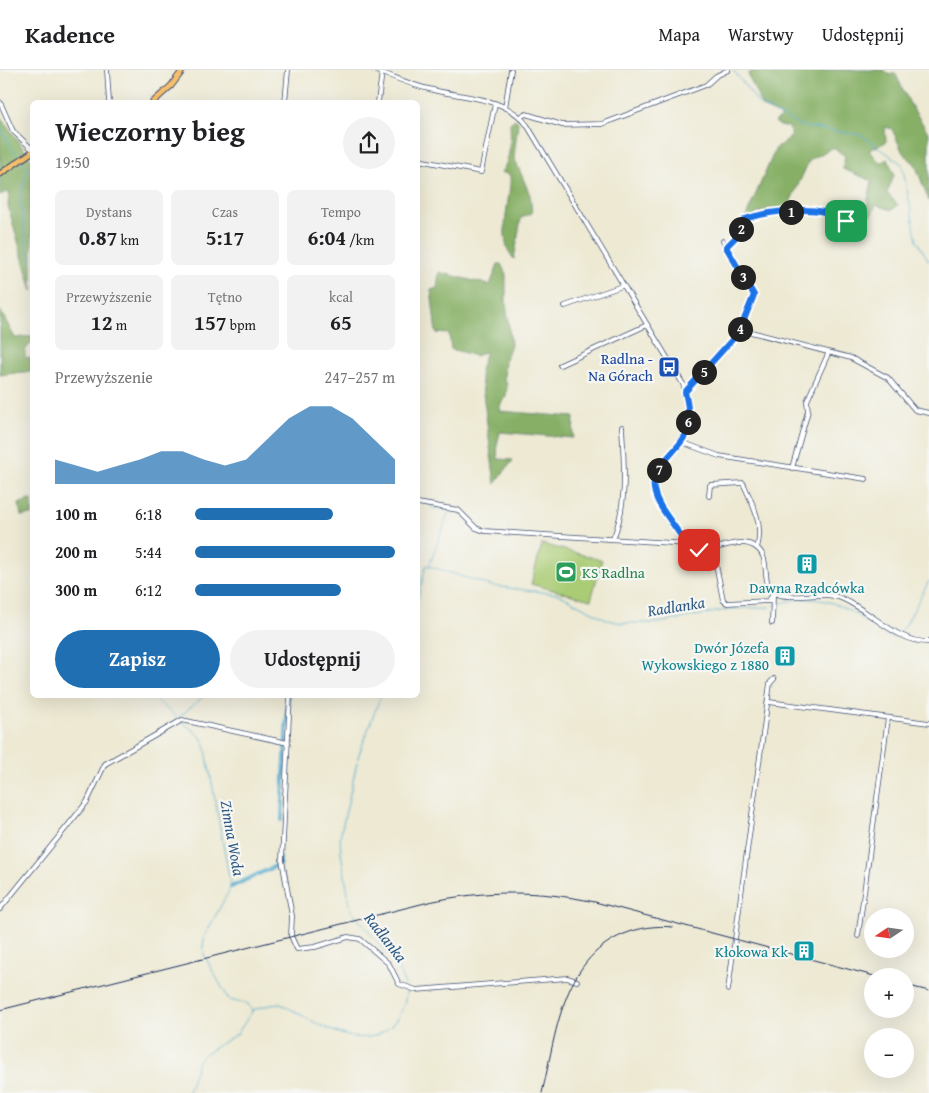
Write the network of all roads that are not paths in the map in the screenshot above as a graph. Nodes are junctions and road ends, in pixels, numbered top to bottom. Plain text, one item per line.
1 (107, 70) edge
2 (182, 70) edge
3 (288, 70) edge
4 (374, 70) edge
5 (512, 70) edge
6 (728, 70) edge
7 (382, 72) junction
8 (108, 100) edge
9 (155, 100) edge
10 (285, 100) edge
11 (378, 100) edge
12 (0, 102) edge
13 (495, 104) junction
14 (505, 108) junction
15 (520, 117) junction
16 (30, 149) edge
17 (30, 152) edge
18 (420, 160) edge
19 (0, 174) edge
20 (862, 213) dead end
21 (723, 241) dead end
22 (726, 247) junction
23 (622, 286) junction
24 (565, 306) dead end
25 (647, 326) junction
26 (739, 332) junction
27 (828, 354) junction
28 (560, 364) dead end
29 (685, 392) junction
30 (929, 413) edge
31 (622, 426) dead end
32 (681, 442) junction
33 (792, 468) junction
34 (866, 479) dead end
35 (709, 496) dead end
36 (420, 503) edge
37 (613, 539) junction
38 (688, 544) junction
39 (757, 548) junction
40 (713, 549) junction
41 (773, 593) junction
42 (772, 623) dead end
43 (929, 642) edge
44 (774, 679) dead end
45 (290, 698) edge
46 (769, 702) junction
47 (888, 718) junction
48 (929, 723) edge
49 (288, 743) junction
50 (0, 909) edge
51 (858, 936) dead end
52 (577, 981) dead end
53 (728, 990) dead end

1 - 8 street
2 - 9 main road
3 - 10 street
4 - 7 street
5 - 14 street
6 - 15 street
7 - 11 street
7 - 13 street
12 - 16 street
13 - 14 street
13 - 18 street
14 - 15 street
15 - 23 street
17 - 19 main road
20 - 22 street
21 - 22 street
22 - 26 street
23 - 24 street
23 - 25 street
25 - 28 street
25 - 29 street
26 - 27 street
26 - 29 street
27 - 30 street
27 - 33 street
29 - 32 street
31 - 37 street
32 - 33 street
32 - 38 street
33 - 34 street
35 - 39 street
36 - 37 street
37 - 38 street
38 - 40 street
39 - 40 street
39 - 41 street
40 - 41 street
41 - 42 street
41 - 43 street
44 - 46 street
45 - 49 street
46 - 47 street
46 - 53 street
47 - 48 street
47 - 51 street
49 - 50 street
49 - 52 street

